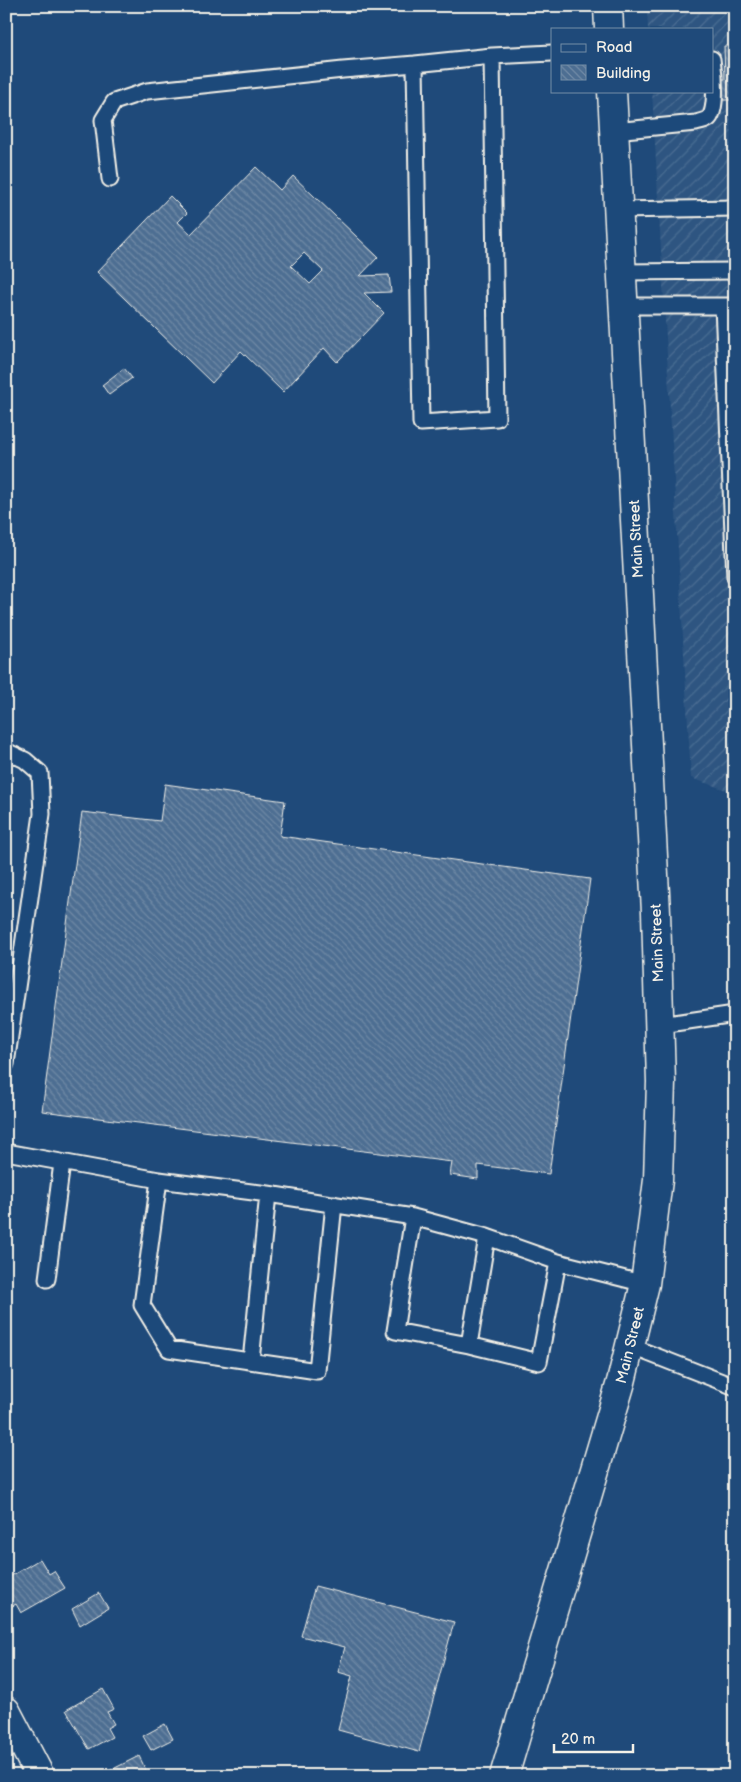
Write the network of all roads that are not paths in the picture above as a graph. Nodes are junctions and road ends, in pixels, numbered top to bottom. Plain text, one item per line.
1 (608, 6) edge
2 (609, 28) edge
3 (551, 53) edge
4 (492, 56) junction
5 (415, 64) junction
6 (612, 92) edge
7 (714, 92) edge
8 (614, 131) junction
9 (110, 179) dead end
10 (735, 208) edge
11 (618, 210) junction
12 (735, 271) edge
13 (621, 272) junction
14 (623, 306) junction
15 (729, 306) edge
16 (735, 577) edge
17 (6, 751) edge
18 (735, 1014) edge
19 (660, 1026) junction
20 (6, 1064) edge
21 (6, 1152) edge
22 (62, 1163) junction
23 (159, 1180) junction
24 (268, 1194) junction
25 (334, 1204) junction
26 (413, 1217) junction
27 (486, 1237) junction
28 (558, 1262) junction
29 (46, 1279) dead end
30 (645, 1284) junction
31 (469, 1345) junction
32 (630, 1346) junction
33 (251, 1361) junction
34 (735, 1387) edge
35 (6, 1711) edge
36 (40, 1776) edge
37 (504, 1776) edge

1 - 2 main road
3 - 4 lane
4 - 5 lane
4 - 5 lane
5 - 9 lane
6 - 8 main road, Main Street
7 - 8 lane
8 - 11 main road, Main Street
10 - 11 lane
11 - 13 main road, Main Street
12 - 13 lane
13 - 14 main road, Main Street
14 - 15 lane
14 - 19 main road, Main Street
15 - 16 lane
17 - 20 lane
18 - 19 lane
19 - 30 main road, Main Street
21 - 22 lane
22 - 23 lane
22 - 29 lane
23 - 24 lane
23 - 33 lane
24 - 25 lane
24 - 33 lane
25 - 26 lane
25 - 33 lane
26 - 27 lane
26 - 31 lane
27 - 28 lane
27 - 31 lane
28 - 30 lane
28 - 31 lane
30 - 32 main road, Main Street
32 - 34 lane
32 - 37 main road, Main Street
35 - 36 main road

